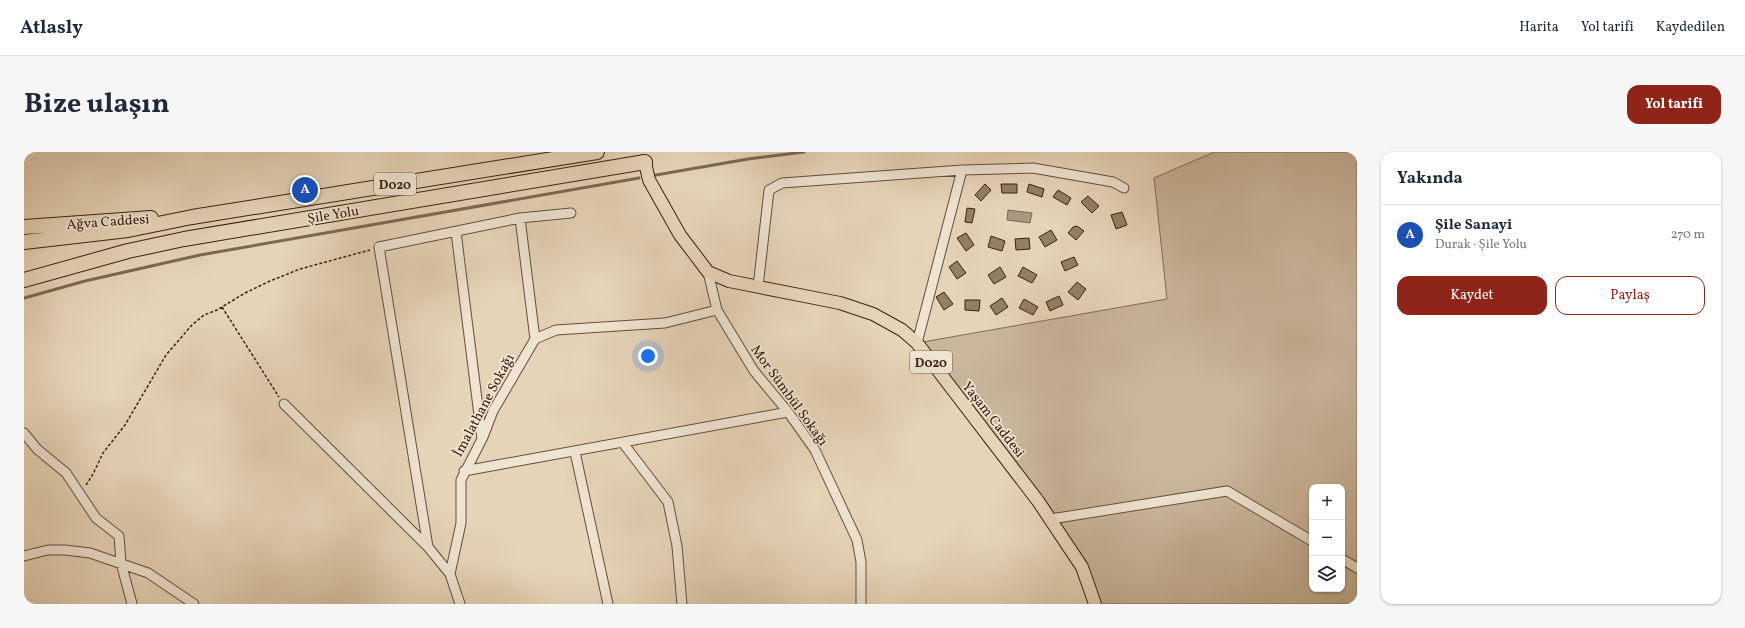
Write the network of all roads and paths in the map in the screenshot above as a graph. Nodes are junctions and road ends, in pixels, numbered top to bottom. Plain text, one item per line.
1 (598, 152) edge
2 (645, 157) edge
3 (962, 170) junction
4 (1124, 188) dead end
5 (571, 213) dead end
6 (192, 217) junction
7 (520, 218) junction
8 (24, 227) edge
9 (456, 232) junction
10 (24, 242) edge
11 (379, 247) junction
12 (708, 272) junction
13 (24, 280) edge
14 (758, 287) junction
15 (222, 307) junction
16 (717, 310) junction
17 (535, 339) junction
18 (916, 343) junction
19 (284, 404) joint
20 (788, 412) junction
21 (24, 433) edge
22 (482, 439) junction
23 (623, 443) junction
24 (575, 452) junction
25 (464, 471) junction
26 (80, 493) junction
27 (1051, 519) junction
28 (1309, 539) edge
29 (428, 547) junction
30 (24, 556) edge
31 (1345, 561) edge
32 (121, 563) junction
33 (1357, 568) edge
34 (450, 574) junction
35 (132, 604) edge
36 (194, 604) edge
37 (460, 604) edge
38 (608, 604) edge
39 (682, 604) edge
40 (861, 604) edge
41 (1096, 604) edge

1 - 6 highway, Şile Yolu / D020
2 - 12 main road, D020
2 - 13 highway, Şile Yolu / D020
3 - 4 street
3 - 14 street
3 - 18 street
5 - 7 street
6 - 8 highway, Ağva Caddesi
6 - 10 highway, Şile Yolu / D020
7 - 9 street
7 - 17 street
9 - 11 street
9 - 22 street
11 - 15 path
11 - 29 street
12 - 14 main road, Yaşam Caddesi / D020
12 - 16 street, Mor Sümbül Sokağı
14 - 18 main road, Yaşam Caddesi / D020
15 - 19 path
15 - 26 path
16 - 17 street
16 - 20 street, Mor Sümbül Sokağı
17 - 22 street, İmalathane Sokağı
18 - 27 main road, Yaşam Caddesi / D020
19 - 29 street
20 - 23 street
20 - 40 street, Mor Sümbül Sokağı
21 - 26 street
22 - 25 street, İmalathane Sokağı
23 - 24 street
23 - 39 street
24 - 25 street
24 - 38 street
25 - 34 street, İmalathane Sokağı
26 - 32 street
27 - 28 street
27 - 41 main road, Yaşam Caddesi / D020
29 - 34 street
30 - 32 street
31 - 33 street
32 - 35 street
32 - 36 street
34 - 37 street

